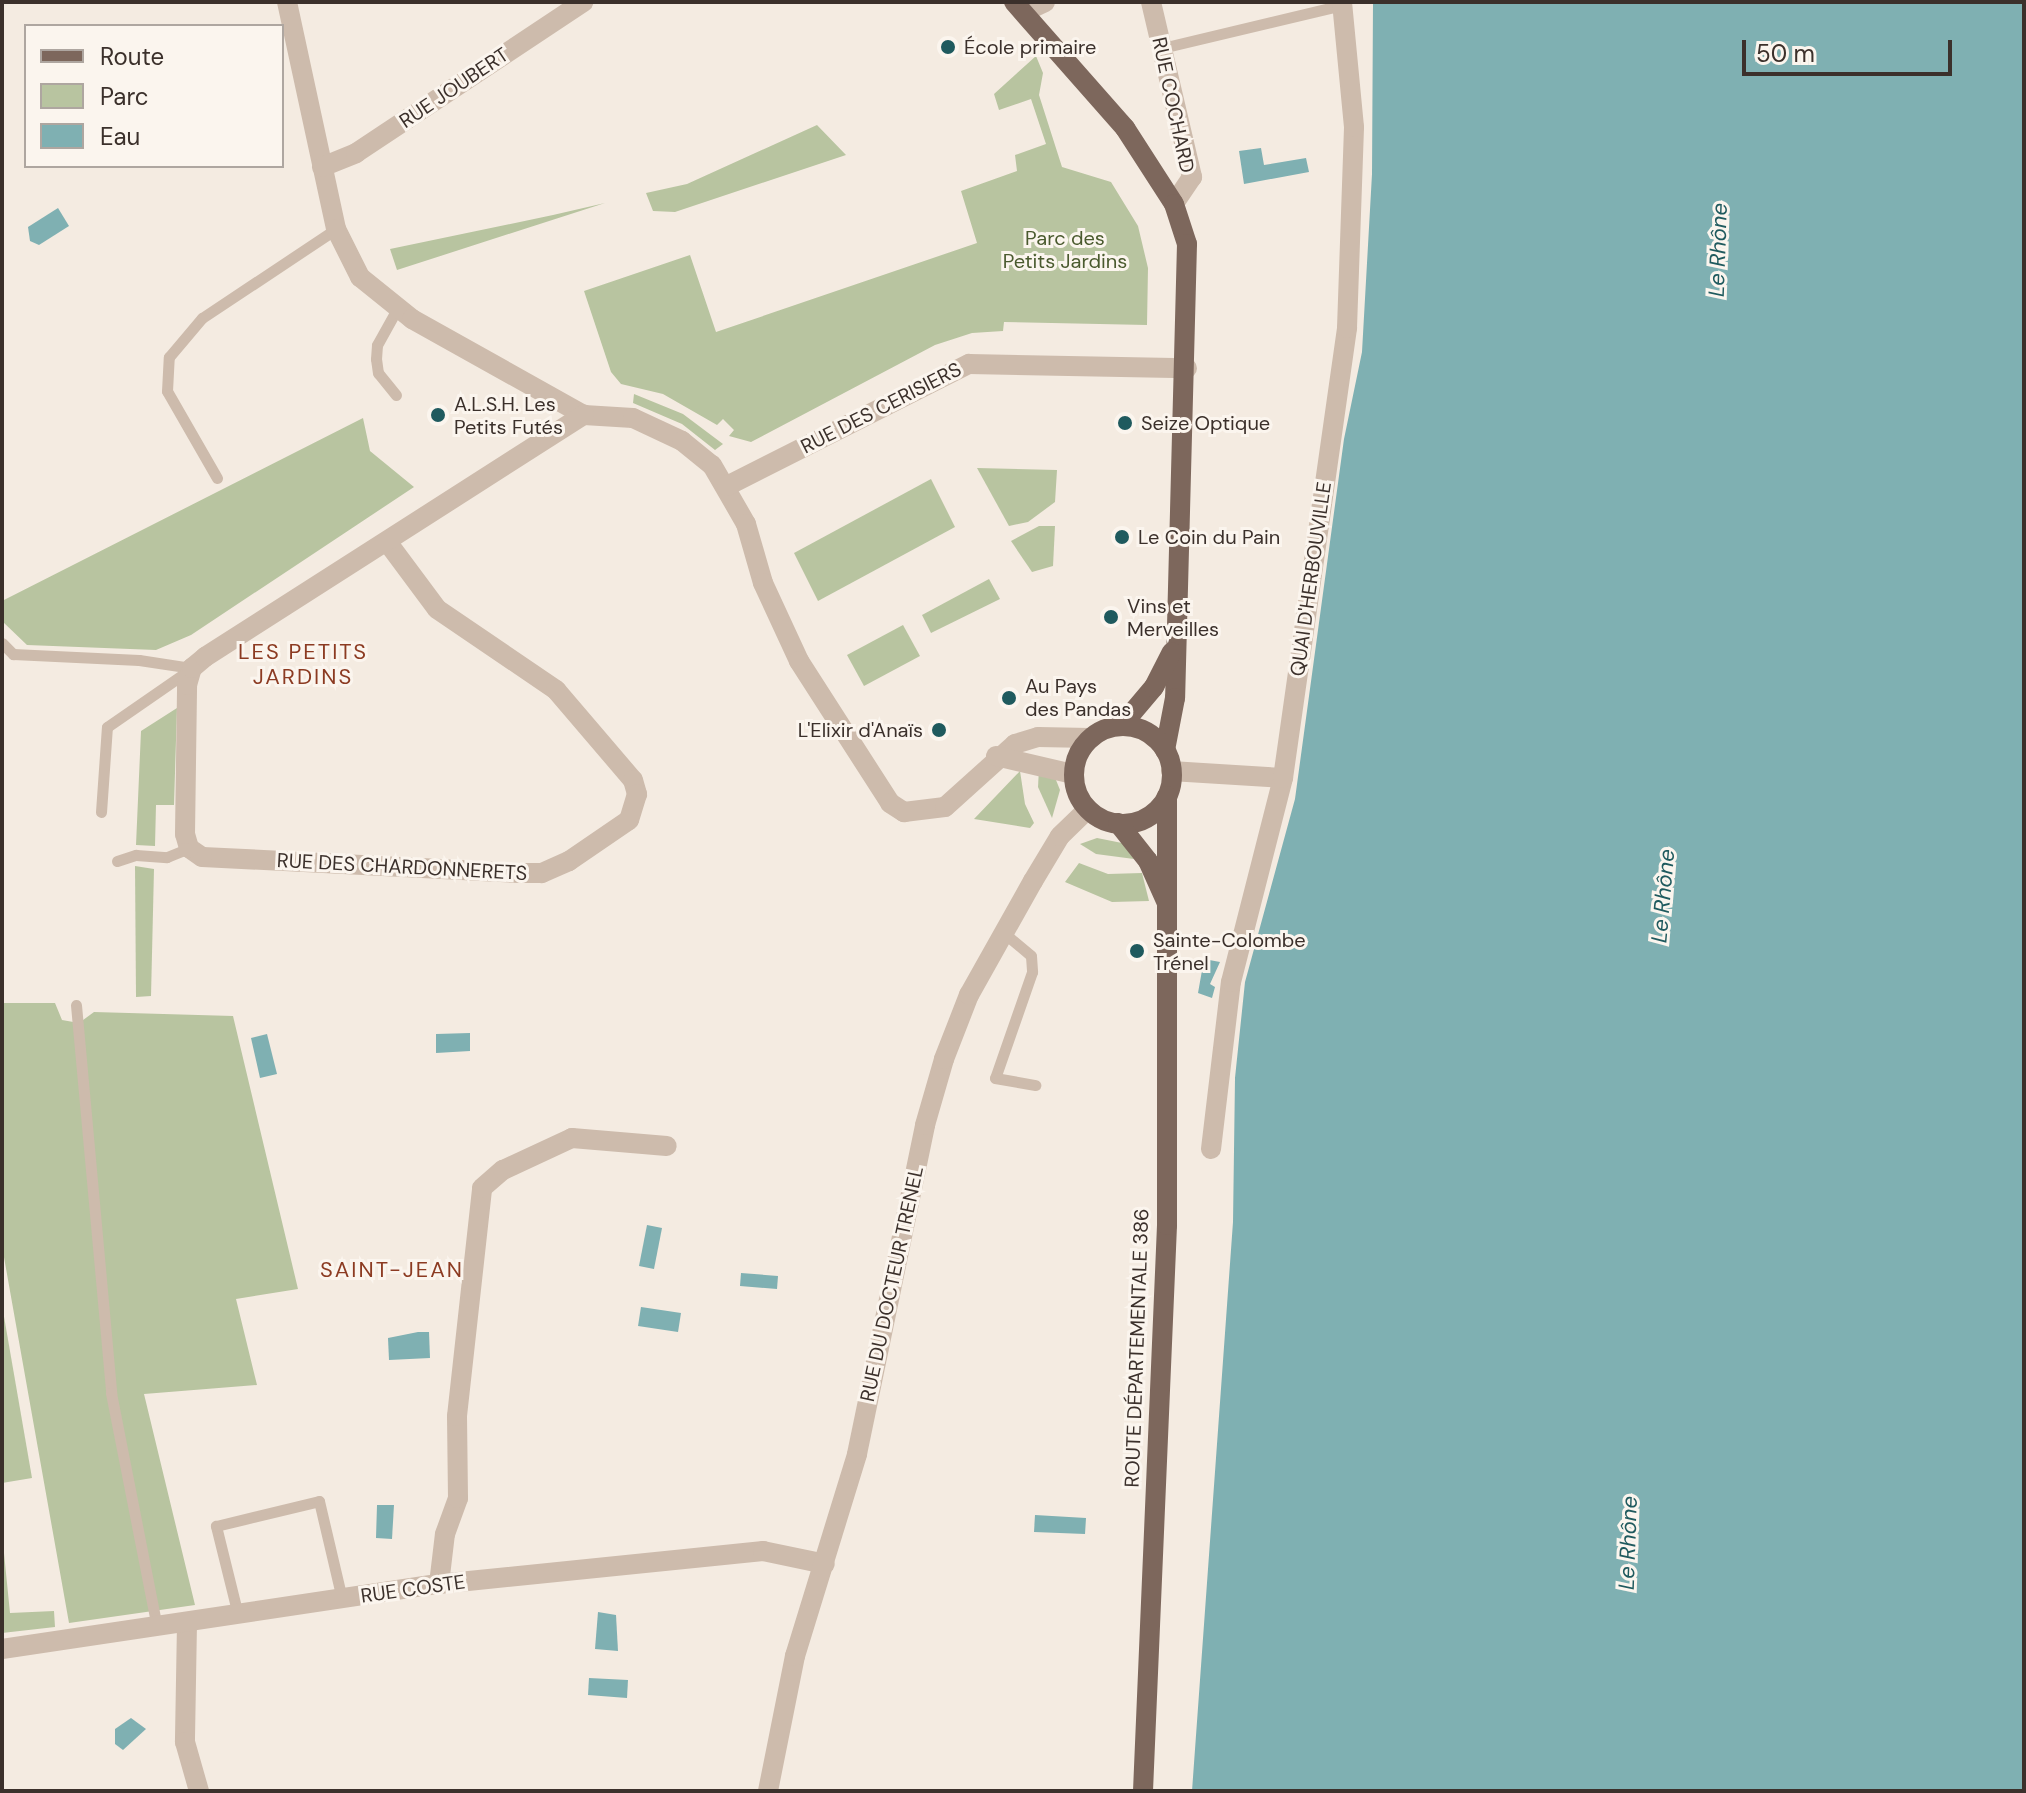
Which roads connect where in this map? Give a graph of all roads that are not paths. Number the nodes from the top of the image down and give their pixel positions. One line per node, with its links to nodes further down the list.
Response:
1 (287, 2): 8 (street)
2 (583, 2): 8 (street, RUE JOUBERT)
3 (1045, 2): 6 (street)
4 (1151, 2): 7 (street, RUE COCHARD)
5 (1343, 4): 7 (lane); 27 (street, QUAI D'HERBOUVILLE)
6 (1019, 7): 9 (main road)
7 (1162, 48): 9 (street, RUE COCHARD)
8 (322, 167): 10 (street)
9 (1174, 204): 12 (main road)
10 (336, 229): 11 (street); 15 (lane)
11 (397, 309): 13 (lane); 14 (street)
12 (1187, 368): 16 (street, RUE DES CERISIERS); 19 (main road)
13 (396, 395)
14 (584, 415): 16 (street); 17 (street)
15 (217, 478)
16 (727, 486): 24 (street)
17 (388, 543): 20 (street); 32 (street, RUE DES CHARDONNERETS)
18 (2, 643): 20 (lane)
19 (1174, 648): 21 (main road); 23 (main road)
20 (192, 668): 30 (lane); 32 (street)
21 (1121, 726): 22 (main road); 23 (main road)
22 (1090, 738): 24 (street); 26 (main road)
23 (1165, 750): 25 (main road)
24 (996, 756): 26 (street)
25 (1171, 771): 27 (street); 28 (main road)
26 (1073, 774): 29 (main road)
27 (1283, 778): 39 (street, QUAI D'HERBOUVILLE)
28 (1167, 796): 31 (main road); 34 (main road, ROUTE DÉPARTEMENTALE 386)
29 (1088, 809): 31 (main road); 35 (street, RUE DU DOCTEUR TRENEL)
30 (101, 812)
31 (1118, 823): 34 (main road, ROUTE DÉPARTEMENTALE 386)
32 (196, 853): 33 (lane)
33 (117, 861)
34 (1168, 906): 49 (main road, ROUTE DÉPARTEMENTALE 386)
35 (1004, 933): 37 (lane); 40 (street, RUE DU DOCTEUR TRENEL)
36 (76, 1005): 45 (lane)
37 (1035, 1085)
38 (667, 1146): 41 (street)
39 (1211, 1149)
40 (825, 1564): 41 (street, RUE COSTE); 48 (street, RUE DU DOCTEUR TRENEL)
41 (439, 1584): 42 (street, RUE COSTE)
42 (342, 1599): 43 (street, RUE COSTE); 43 (lane)
43 (238, 1615): 44 (street, RUE COSTE)
44 (187, 1623): 45 (street, RUE COSTE); 47 (street)
45 (157, 1627): 46 (street, RUE COSTE)
46 (2, 1649)
47 (199, 1791)
48 (768, 1791)
49 (1143, 1791)

